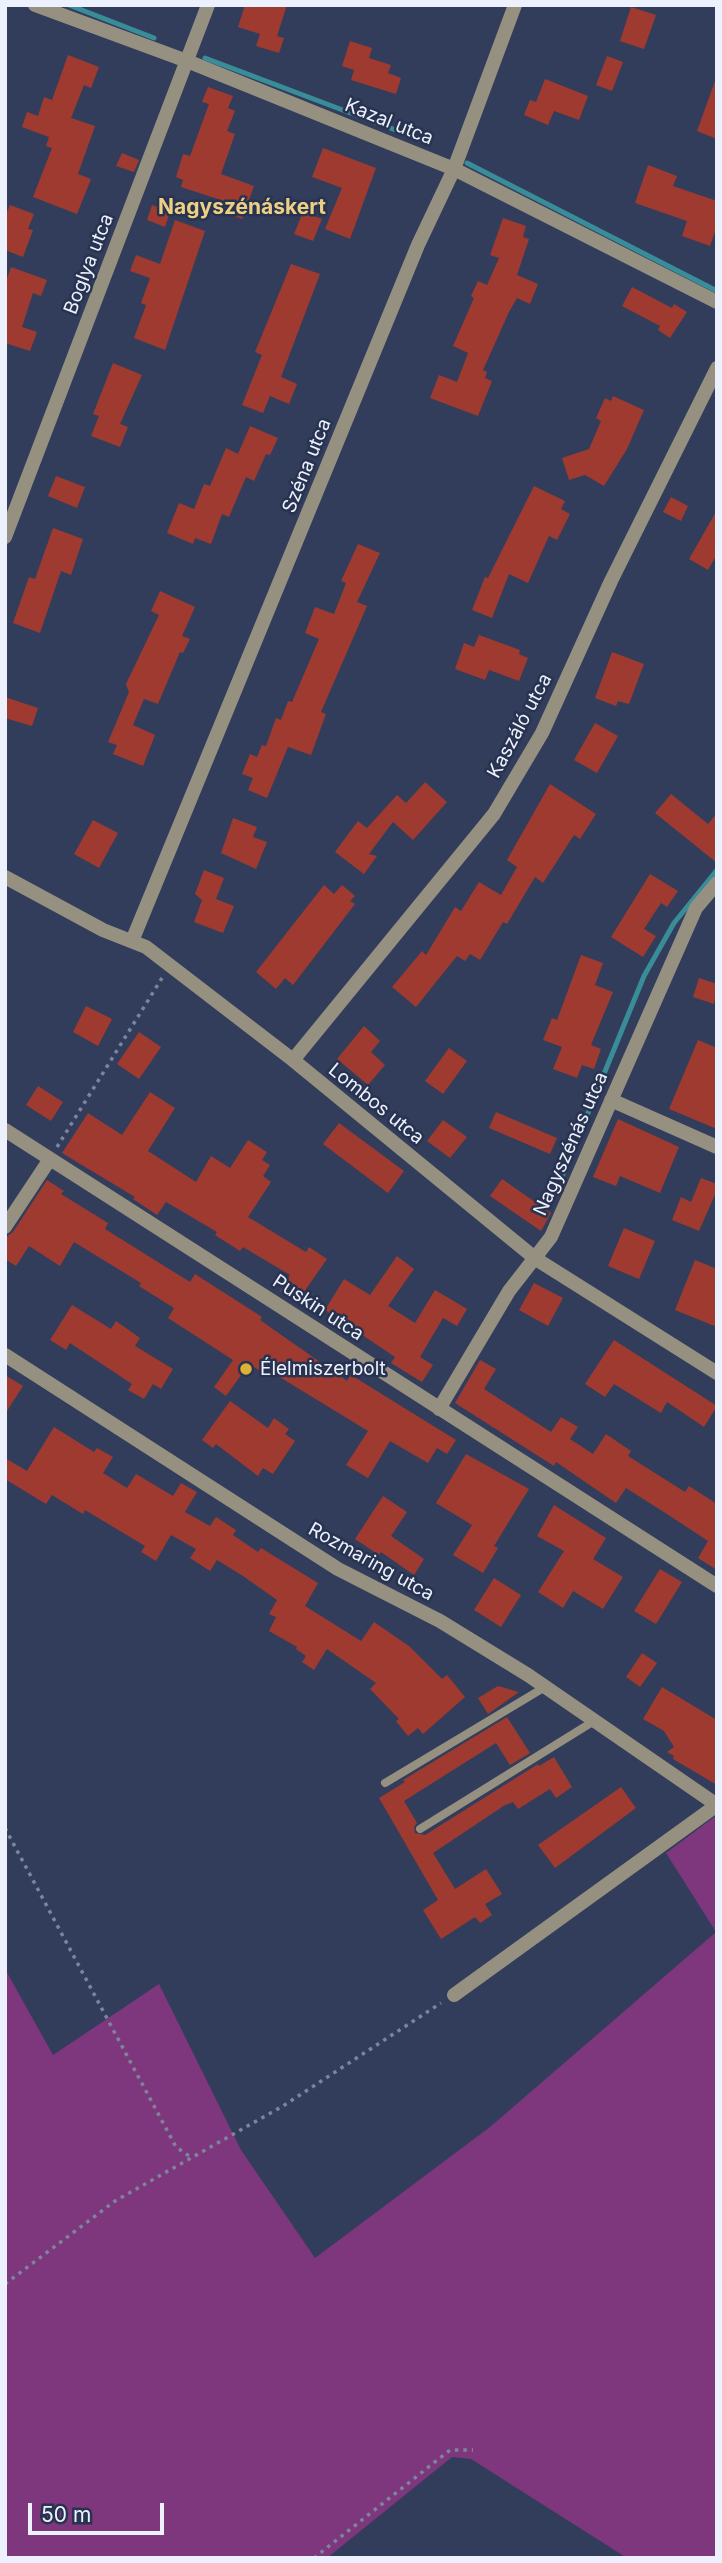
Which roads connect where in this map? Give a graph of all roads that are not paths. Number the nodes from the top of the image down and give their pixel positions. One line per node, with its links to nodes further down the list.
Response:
1 (35, 5): 4 (street, Kazal utca)
2 (208, 5): 4 (street, Boglya utca)
3 (515, 5): 5 (street, Széna utca)
4 (187, 61): 5 (street, Kazal utca); 8 (street, Boglya utca)
5 (454, 169): 6 (street, Kazal utca); 11 (street, Széna utca)
6 (717, 302)
7 (717, 369): 12 (street, Kaszáló utca)
8 (5, 537)
9 (5, 877): 11 (street, Lombos utca)
10 (717, 883): 13 (street, Nagyszénás utca)
11 (132, 941): 12 (street, Lombos utca)
12 (293, 1060): 18 (street, Lombos utca)
13 (611, 1100): 15 (street); 18 (street, Nagyszénás utca)
14 (5, 1130): 16 (street, Puskin utca)
15 (717, 1147)
16 (50, 1158): 17 (street); 21 (street, Puskin utca)
17 (5, 1227)
18 (536, 1259): 20 (street, Lombos utca); 21 (street, Nagyszénás utca)
19 (5, 1355): 23 (street, Rozmaring utca)
20 (717, 1373)
21 (439, 1409): 22 (street, Puskin utca)
22 (717, 1586)
23 (545, 1687): 24 (street, Rozmaring utca); 25 (lane)
24 (594, 1721): 26 (street, Rozmaring utca); 27 (lane)
25 (385, 1783)
26 (717, 1805): 28 (street)
27 (420, 1829)
28 (454, 1994)

